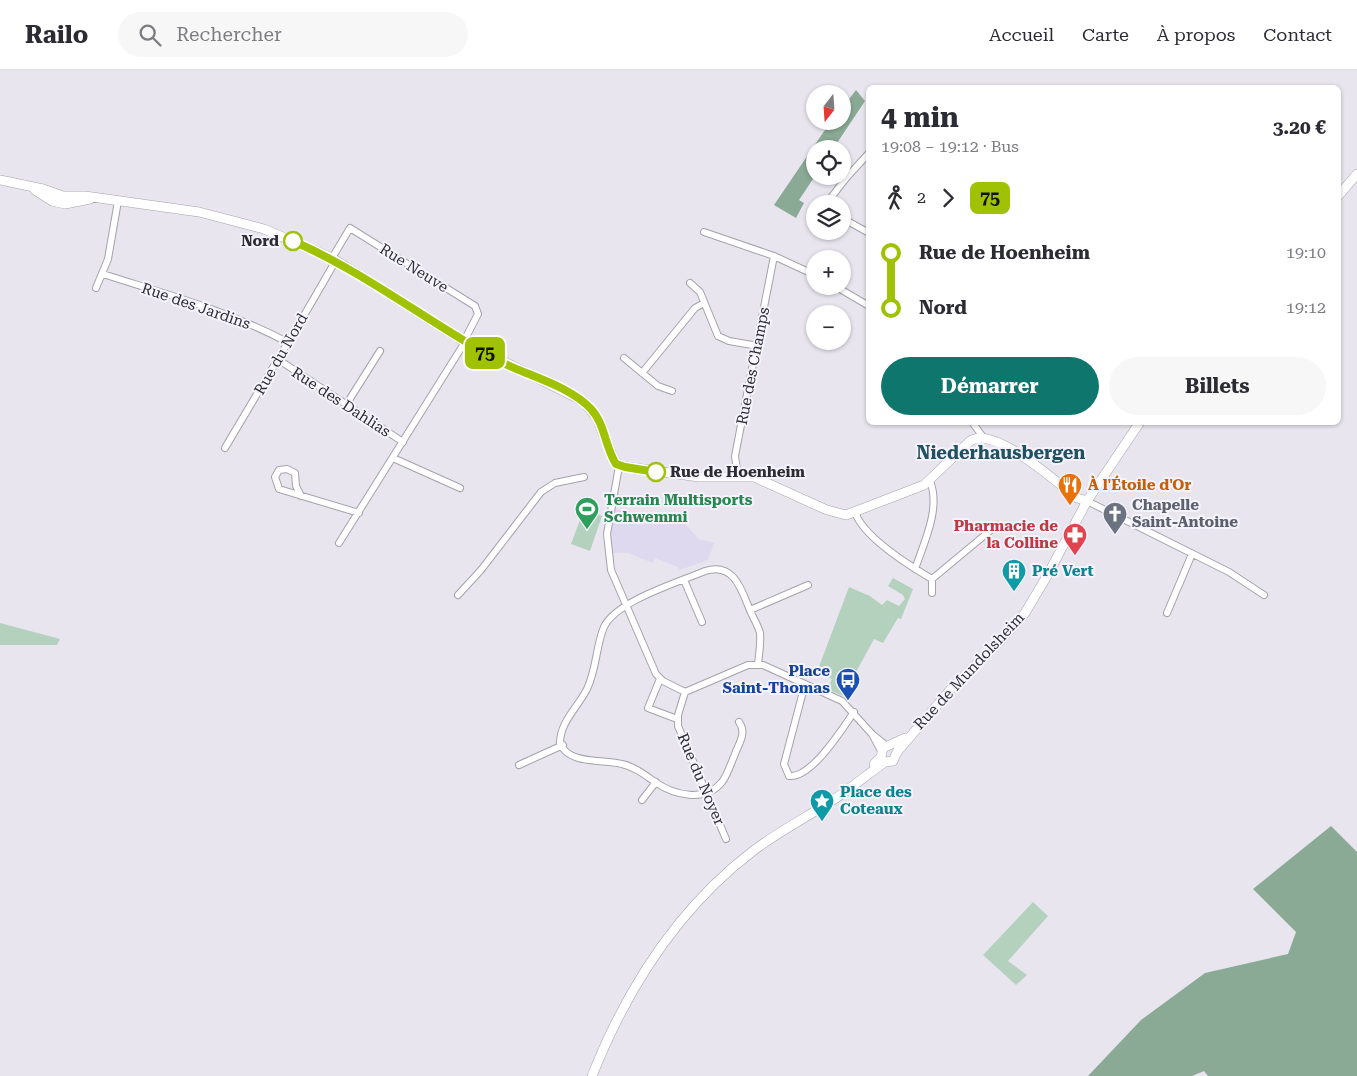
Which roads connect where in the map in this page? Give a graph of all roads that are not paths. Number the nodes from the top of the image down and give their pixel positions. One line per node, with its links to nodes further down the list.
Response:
1 (866, 156): 5 (street)
2 (1357, 174): 4 (street)
3 (0, 180): 6 (street)
4 (1341, 193)
5 (833, 195)
6 (118, 201): 11 (street); 13 (street)
7 (851, 223): 8 (street)
8 (866, 231)
9 (704, 232): 10 (street)
10 (774, 256): 12 (street); 21 (street, Rue des Champs)
11 (334, 259): 19 (street); 19 (street, Rue Neuve); 20 (street, Rue du Nord)
12 (806, 271)
13 (103, 274): 15 (street); 20 (street, Rue des Jardins)
14 (690, 283): 18 (street)
15 (96, 288)
16 (851, 294): 17 (street)
17 (866, 301)
18 (704, 303): 21 (street); 25 (street)
19 (465, 341): 31 (street); 34 (street)
20 (287, 342): 24 (street, Rue du Nord)
21 (758, 346): 36 (street, Rue des Champs)
22 (380, 351): 27 (street)
23 (624, 358): 25 (street)
24 (279, 360): 27 (street, Rue des Dahlias); 32 (street, Rue du Nord)
25 (642, 372): 26 (street)
26 (672, 391)
27 (346, 405): 31 (street, Rue des Dahlias)
28 (974, 425): 30 (street)
29 (1138, 425): 40 (street, Rue de Mundolsheim)
30 (983, 437): 37 (street); 40 (street)
31 (403, 442): 33 (street)
32 (225, 448)
33 (393, 458): 38 (street); 42 (street)
34 (619, 466): 36 (street); 53 (street)
35 (584, 477): 51 (street)
36 (738, 477): 41 (street)
37 (930, 481): 41 (street); 46 (street)
38 (460, 488)
39 (302, 496): 39 (street); 42 (street)
40 (1087, 501): 45 (street); 65 (street, Rue de Mundolsheim)
41 (855, 512): 46 (street)
42 (359, 513): 44 (street)
43 (997, 525): 47 (street)
44 (339, 543)
45 (1192, 554): 52 (street); 55 (street)
46 (915, 569): 47 (street)
47 (932, 579): 50 (street)
48 (684, 580): 53 (street); 54 (street); 56 (street)
49 (808, 585): 54 (street)
50 (932, 593)
51 (458, 595)
52 (1264, 595)
53 (626, 605): 58 (street); 64 (street)
54 (750, 610): 57 (street)
55 (1167, 613)
56 (702, 622)
57 (758, 664): 59 (street); 60 (street)
58 (660, 679): 60 (street); 62 (street)
59 (805, 684): 61 (street); 61 (street)
60 (685, 692): 62 (street)
61 (854, 712): 65 (street)
62 (677, 719): 68 (street, Rue du Noyer)
63 (739, 722): 68 (street)
64 (563, 745): 66 (street); 67 (street)
65 (887, 752): 71 (street, Rue de Mundolsheim)
66 (519, 765)
67 (656, 782): 68 (street); 69 (street)
68 (706, 792): 70 (street, Rue du Noyer)
69 (642, 800)
70 (726, 839)
71 (592, 1076)

